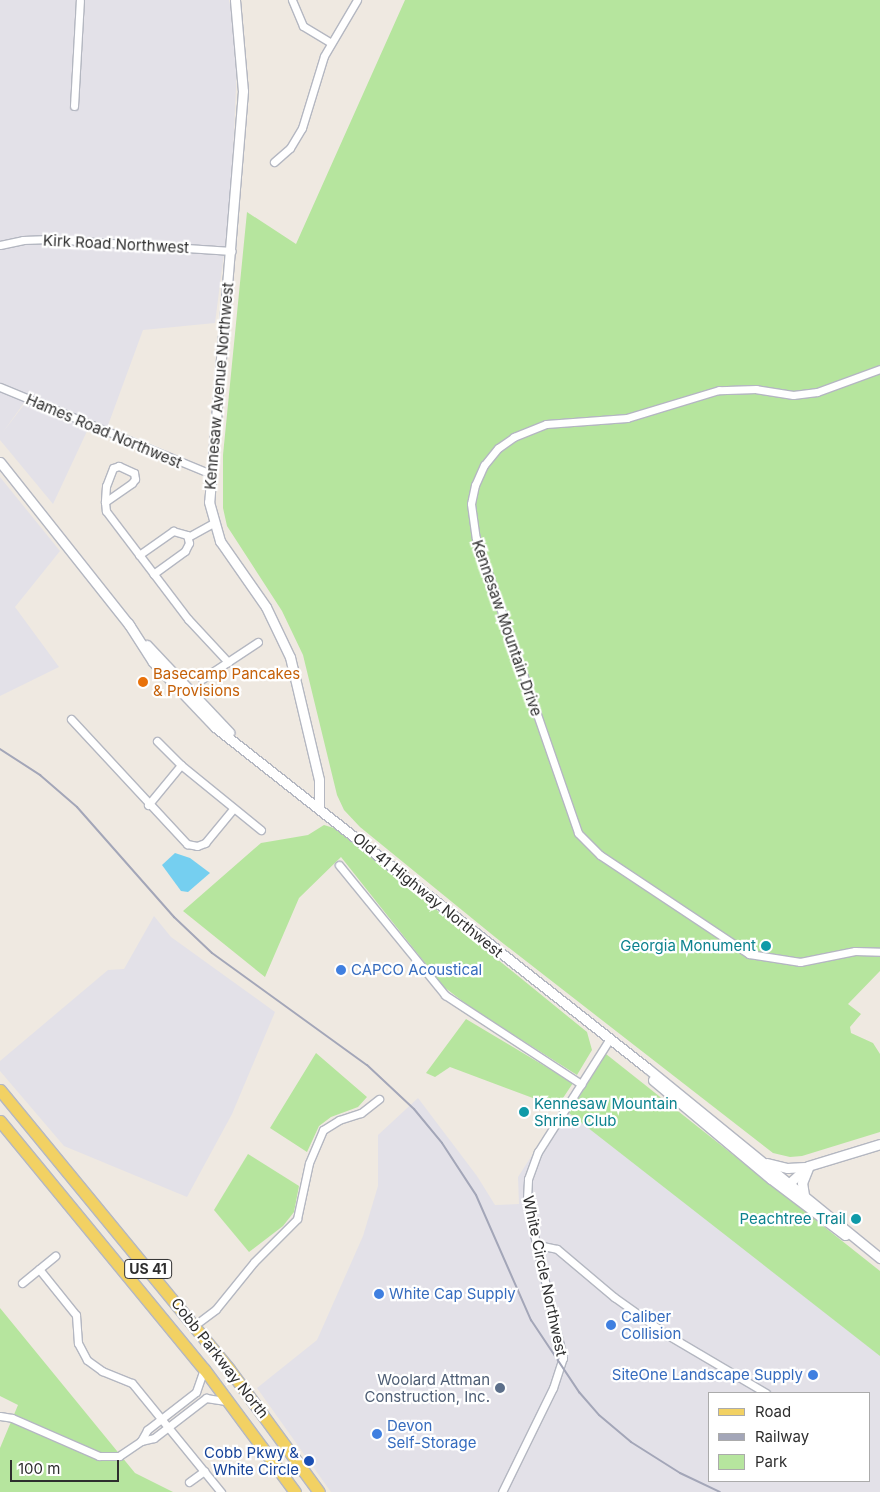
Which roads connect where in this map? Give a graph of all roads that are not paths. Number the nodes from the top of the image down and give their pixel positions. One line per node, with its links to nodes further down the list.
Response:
1 (80, 0): 6 (street)
2 (235, 0): 9 (street, Kennesaw Avenue Northwest)
3 (292, 0): 5 (street)
4 (357, 0): 5 (street)
5 (330, 42): 7 (street)
6 (74, 106)
7 (274, 162)
8 (0, 245): 9 (street, Kirk Road Northwest)
9 (232, 251): 13 (street, Kennesaw Avenue Northwest)
10 (880, 370): 30 (street, Kennesaw Mountain Drive)
11 (0, 387): 13 (street, Hames Road Northwest)
12 (0, 462): 27 (street, Old 41 Highway Northwest)
13 (209, 473): 15 (street, Kennesaw Avenue Northwest)
14 (105, 502): 14 (street); 17 (street)
15 (213, 523): 16 (street); 27 (street, Kennesaw Avenue Northwest)
16 (188, 537): 17 (street); 18 (street)
17 (139, 555): 18 (street)
18 (153, 574): 20 (street)
19 (258, 642): 20 (street)
20 (228, 662): 21 (street)
21 (202, 679)
22 (71, 718): 25 (street)
23 (157, 740): 24 (street)
24 (181, 765): 25 (street); 26 (street)
25 (148, 804): 26 (street)
26 (234, 808): 28 (street)
27 (319, 808): 31 (street, Old 41 Highway Northwest)
28 (261, 830)
29 (339, 865): 32 (street)
30 (880, 952)
31 (608, 1040): 32 (street, White Circle Northwest); 37 (street, Old 41 Highway Northwest); 39 (street, Old 41 Highway Northwest)
32 (581, 1084): 41 (street, White Circle Northwest)
33 (0, 1090): 46 (main road, Cobb Parkway North / US 41)
34 (379, 1100): 46 (street)
35 (0, 1121): 47 (main road, Cobb Parkway North / US 41)
36 (880, 1144): 38 (street)
37 (760, 1160): 38 (street); 39 (street, Old 41 Highway Northwest)
38 (810, 1166): 39 (street); 40 (street)
39 (786, 1186): 40 (street, Old 41 Highway Northwest); 43 (street, Old 41 Highway Northwest)
40 (804, 1196): 43 (street, Old 41 Highway Northwest)
41 (538, 1245): 48 (street); 59 (street, White Circle Northwest)
42 (55, 1256): 44 (street)
43 (880, 1259)
44 (39, 1269): 45 (street); 51 (street)
45 (22, 1283)
46 (194, 1325): 58 (main road, Cobb Parkway North / US 41)
47 (204, 1369): 49 (main road, Cobb Parkway North / US 41); 51 (street)
48 (764, 1392)
49 (231, 1403): 52 (street); 57 (main road, Cobb Parkway North / US 41)
50 (0, 1416): 53 (street)
51 (162, 1419): 52 (street); 53 (street)
52 (168, 1426): 53 (street); 54 (street)
53 (141, 1441)
54 (204, 1471): 55 (street); 56 (street)
55 (189, 1482)
56 (221, 1492)
57 (295, 1492)
58 (320, 1492)
59 (502, 1492)

